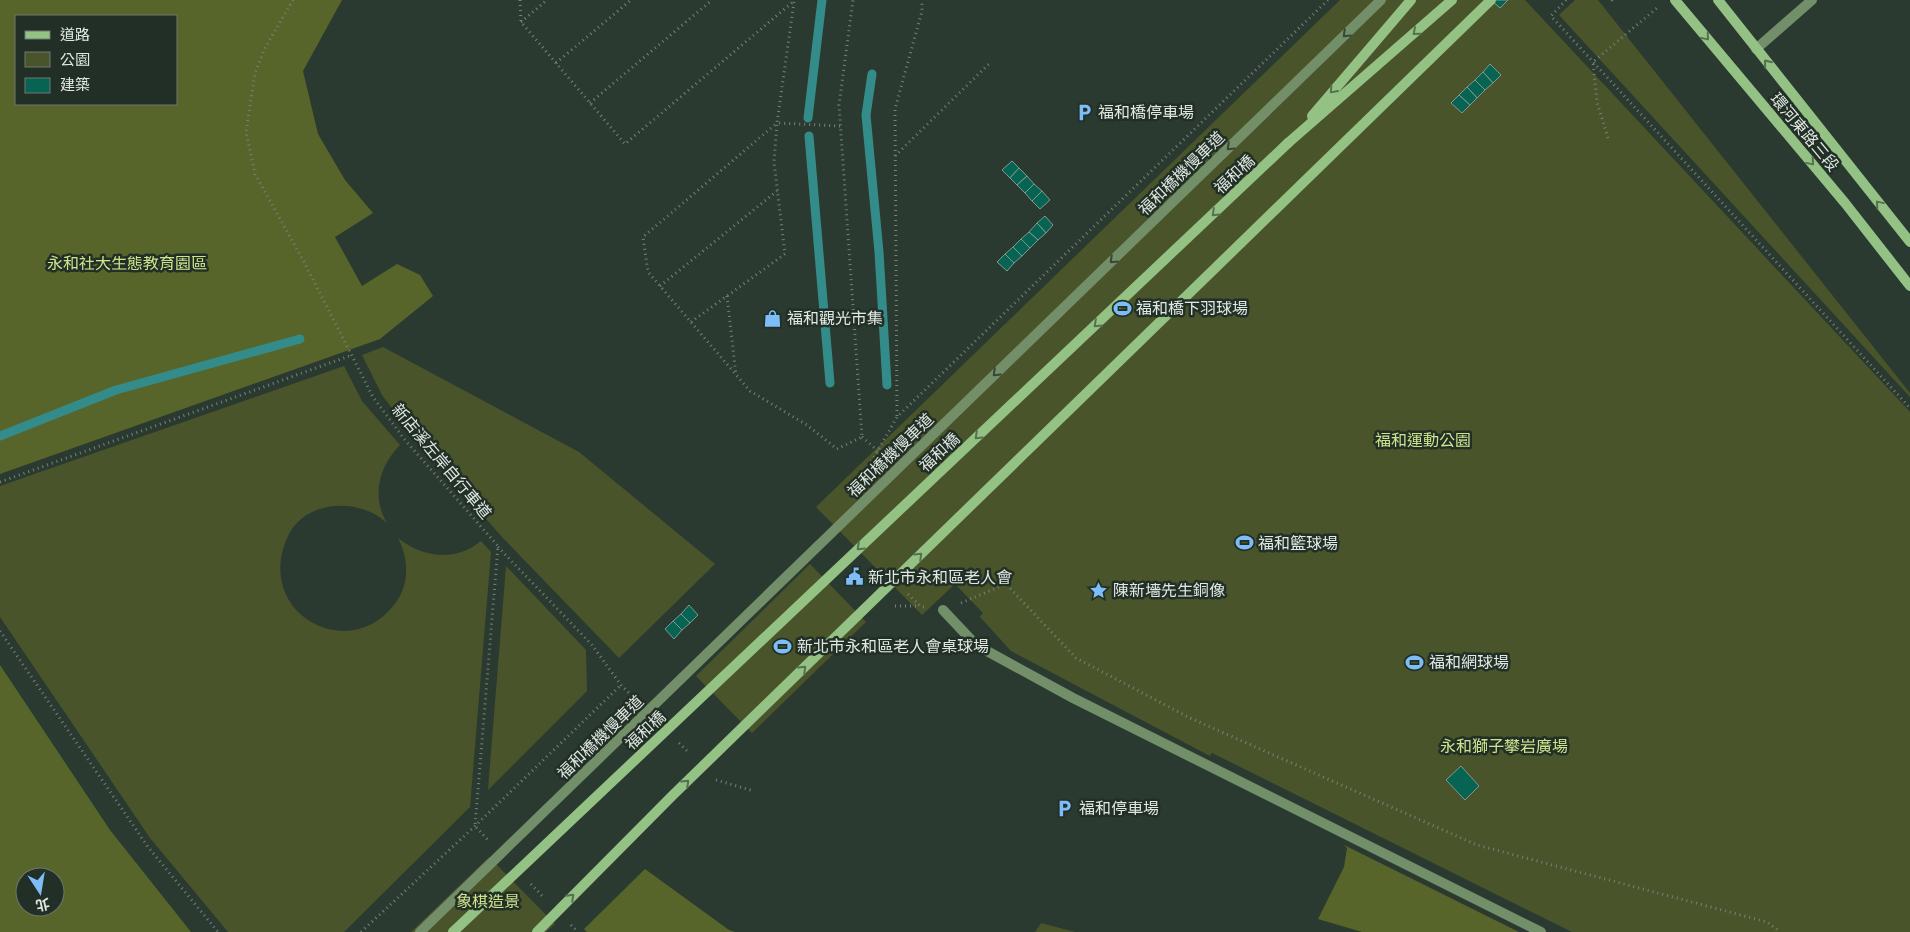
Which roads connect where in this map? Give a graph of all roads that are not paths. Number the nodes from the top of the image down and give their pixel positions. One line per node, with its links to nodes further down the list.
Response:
1 (1381, 0): 13 (lane, 福和橋機慢車道, one-way to 13, bridge)
2 (1411, 0): 9 (main road, one-way to 9)
3 (1452, 0): 9 (main road, 福和橋, one-way to 9)
4 (1491, 0): 15 (main road, one-way to 4, bridge)
5 (1675, 0): 11 (main road, 環河東路三段, one-way to 11)
6 (1718, 0): 8 (main road, 環河東路三段)
7 (1812, 0): 8 (lane)
8 (1756, 49): 10 (main road, 環河東路三段, one-way to 8)
9 (1288, 143): 14 (main road, 福和橋, one-way to 14, bridge)
10 (1910, 242)
11 (1910, 286)
12 (943, 610): 16 (lane)
13 (420, 932)
14 (453, 932)
15 (537, 932)
16 (1541, 932)

